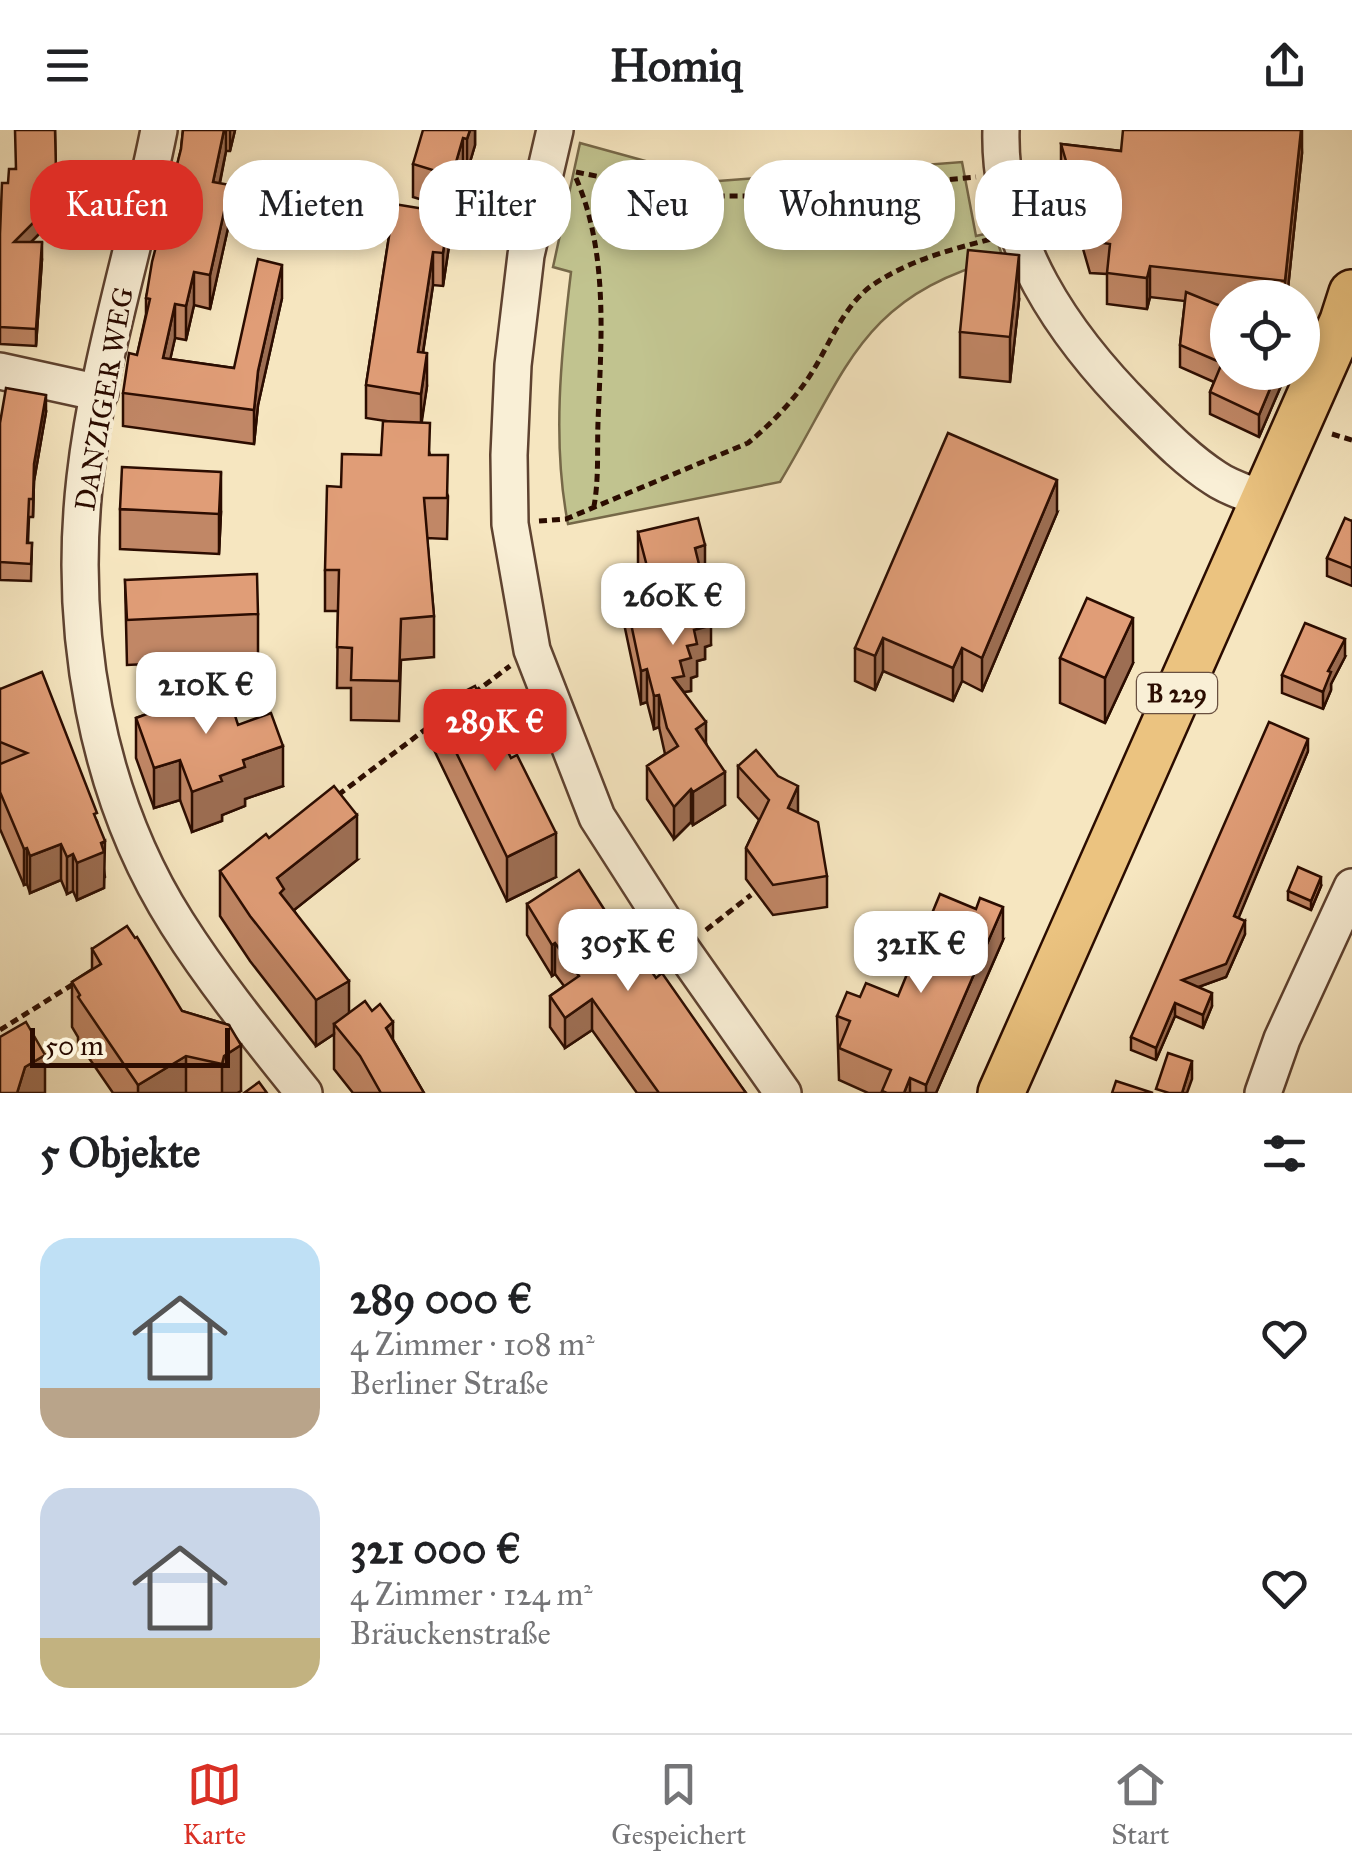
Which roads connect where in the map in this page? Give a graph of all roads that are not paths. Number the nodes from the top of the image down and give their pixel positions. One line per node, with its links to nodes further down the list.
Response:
1 (159, 130): 6 (street, DANZIGER WEG)
2 (555, 130): 10 (street)
3 (1001, 130): 7 (street)
4 (1352, 293): 7 (main road, B 229)
5 (0, 371): 6 (street)
6 (100, 393): 9 (street, DANZIGER WEG)
7 (1264, 500): 11 (main road, B 229)
8 (1352, 887): 12 (street)
9 (304, 1093)
10 (783, 1093)
11 (1001, 1093)
12 (1264, 1093)

